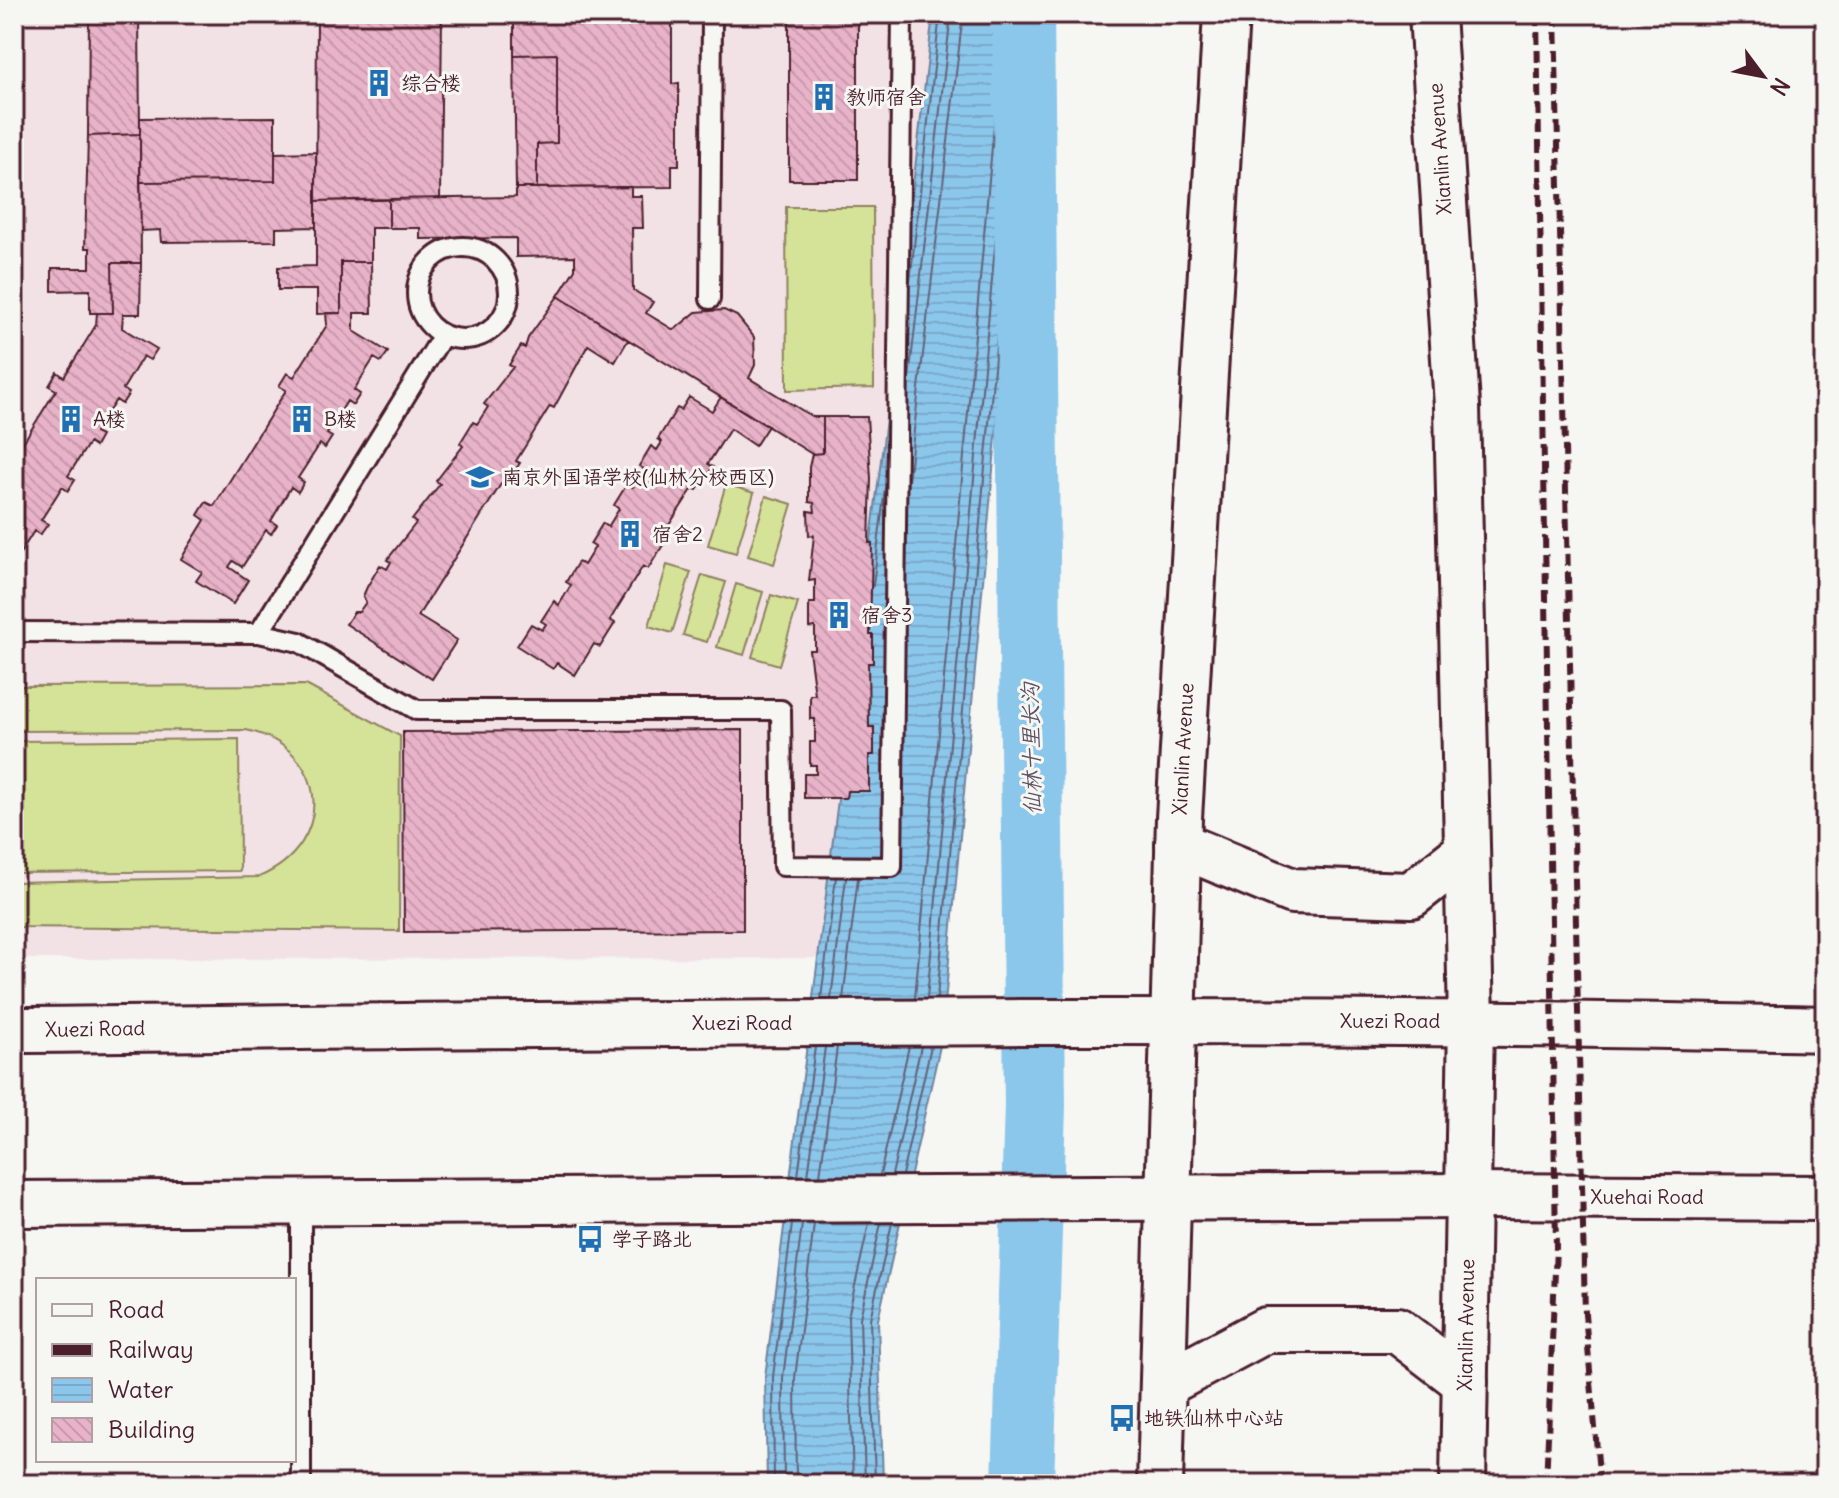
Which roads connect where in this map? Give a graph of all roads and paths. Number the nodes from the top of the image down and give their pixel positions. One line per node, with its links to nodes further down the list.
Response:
1 (712, 14): 5 (lane)
2 (902, 14): 8 (lane)
3 (1226, 14): 9 (main road, Xianlin Avenue)
4 (1432, 14): 10 (main road, Xianlin Avenue)
5 (710, 299)
6 (443, 335): 6 (lane); 8 (lane)
7 (14, 632): 8 (lane)
8 (259, 633)
9 (1178, 844): 10 (main road); 11 (main road, Xianlin Avenue)
10 (1467, 851): 12 (main road, Xianlin Avenue)
11 (1173, 1020): 12 (main road, Xuezi Road); 14 (main road, Xuezi Road); 16 (main road, Xianlin Avenue)
12 (1471, 1021): 13 (main road); 15 (main road, Xianlin Avenue)
13 (1825, 1029)
14 (14, 1030)
15 (1468, 1196): 16 (main road); 17 (main road, Xuehai Road); 20 (main road, Xianlin Avenue)
16 (1168, 1197): 18 (main road); 21 (main road, Xianlin Avenue)
17 (1825, 1198)
18 (301, 1202): 19 (main road); 22 (lane)
19 (14, 1204)
20 (1465, 1382): 21 (main road); 24 (main road, Xianlin Avenue)
21 (1163, 1385): 23 (main road, Xianlin Avenue)
22 (301, 1484)
23 (1160, 1484)
24 (1463, 1484)

